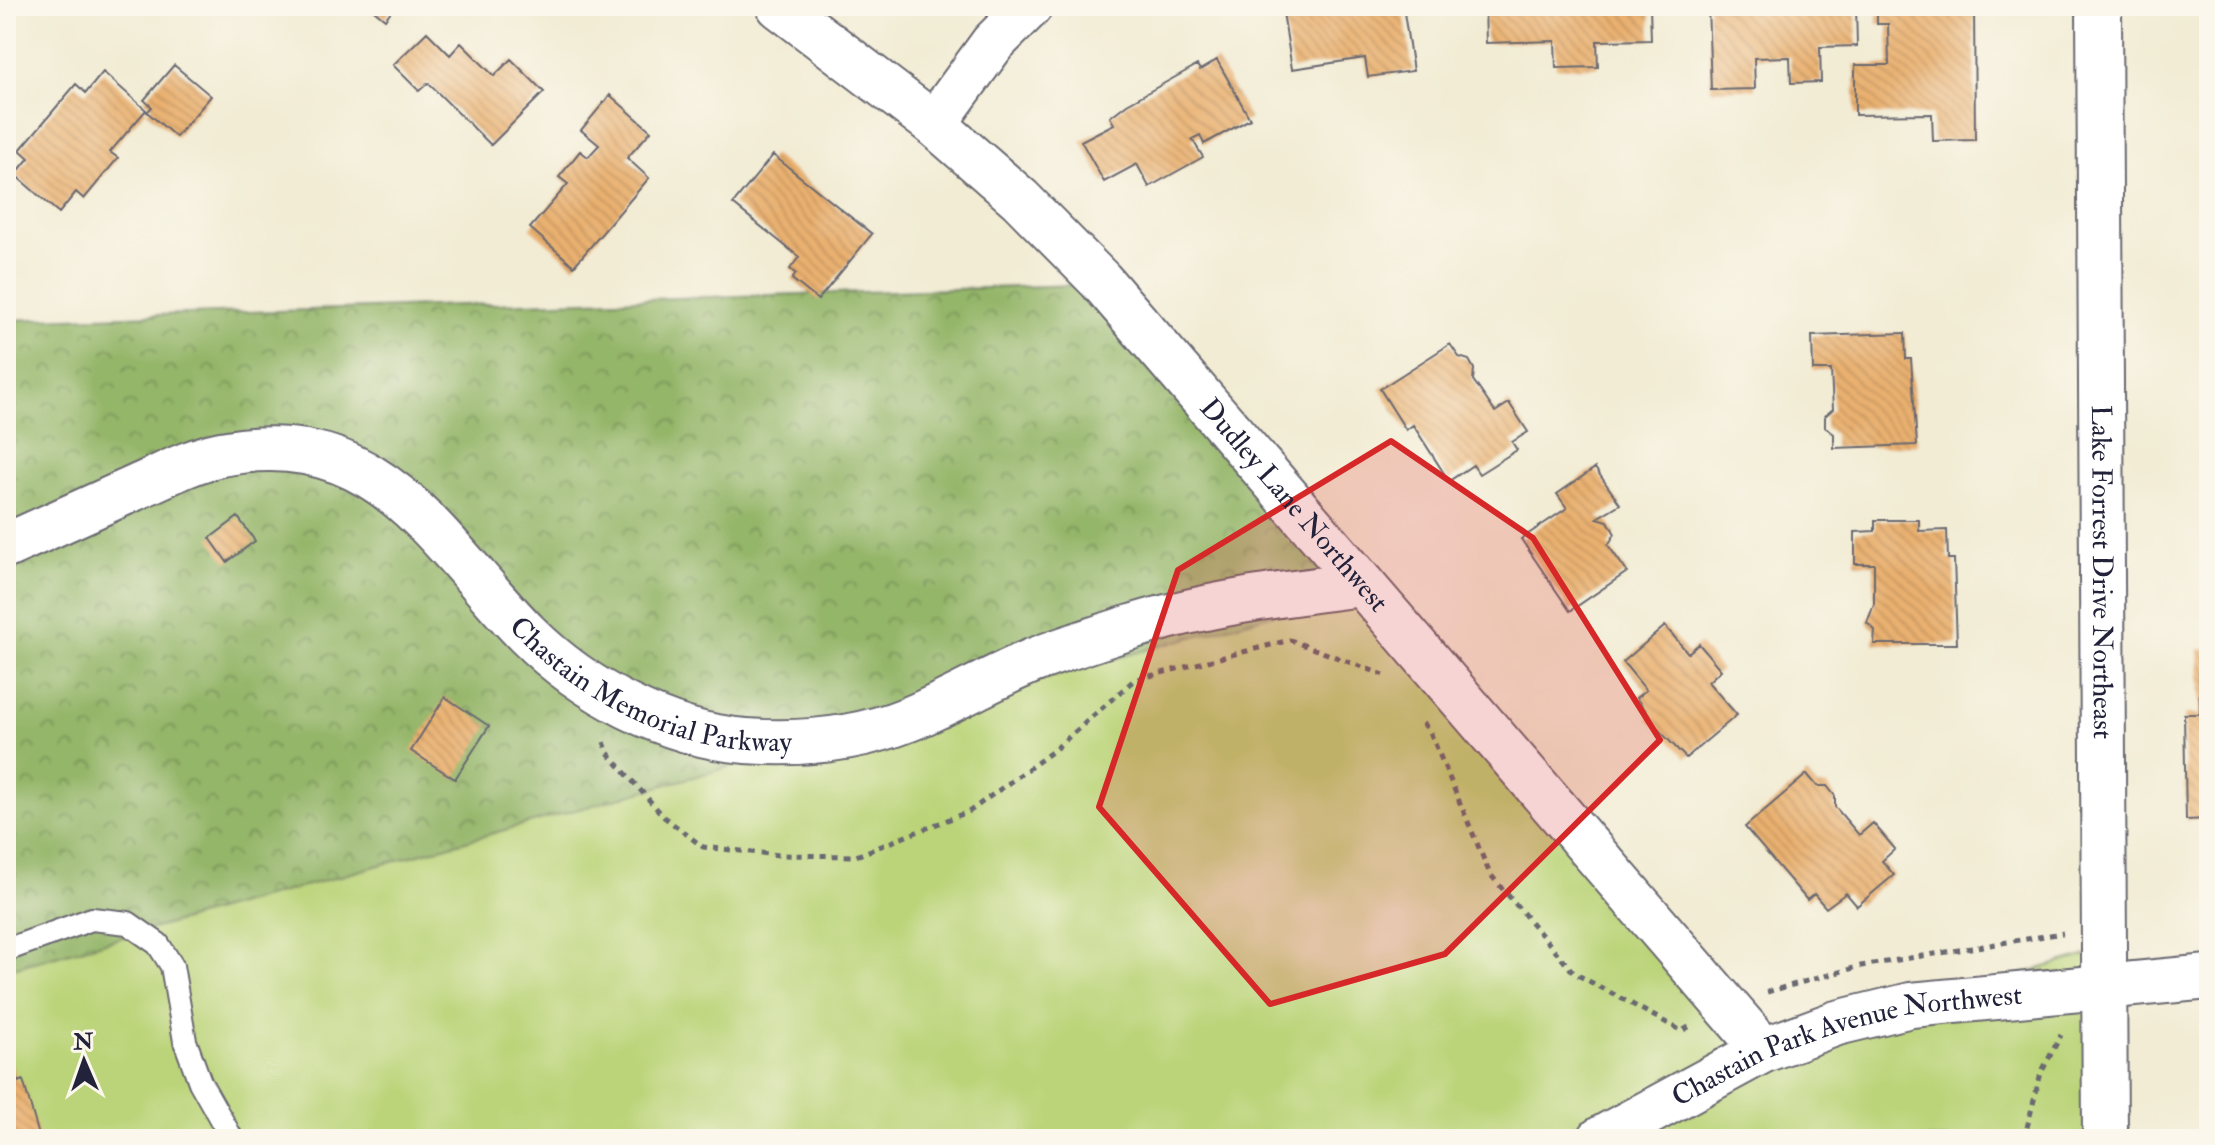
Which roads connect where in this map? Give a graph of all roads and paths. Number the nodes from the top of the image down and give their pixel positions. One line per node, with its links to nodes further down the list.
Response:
1 (779, 6): 4 (street, Dudley Lane Northwest)
2 (1030, 6): 4 (street)
3 (2099, 6): 12 (street, Lake Forrest Drive Northeast)
4 (934, 124): 6 (street, Dudley Lane Northwest)
5 (6, 546): 7 (street, Chastain Memorial Parkway)
6 (1362, 584): 7 (street, Chastain Memorial Parkway); 13 (street, Dudley Lane Northwest)
7 (579, 678): 8 (path)
8 (1393, 685)
9 (1421, 720): 13 (path)
10 (6, 950): 15 (lane)
11 (2209, 977): 12 (street, Chastain Park Avenue Northwest)
12 (2087, 987): 13 (path); 14 (street, Chastain Park Avenue Northwest); 17 (path); 18 (street, Lake Forrest Drive Northeast)
13 (1727, 1006): 14 (street, Dudley Lane Northwest)
14 (1764, 1050): 16 (street, Chastain Park Avenue Northwest)
15 (232, 1139)
16 (1600, 1139)
17 (2024, 1139)
18 (2105, 1139)

